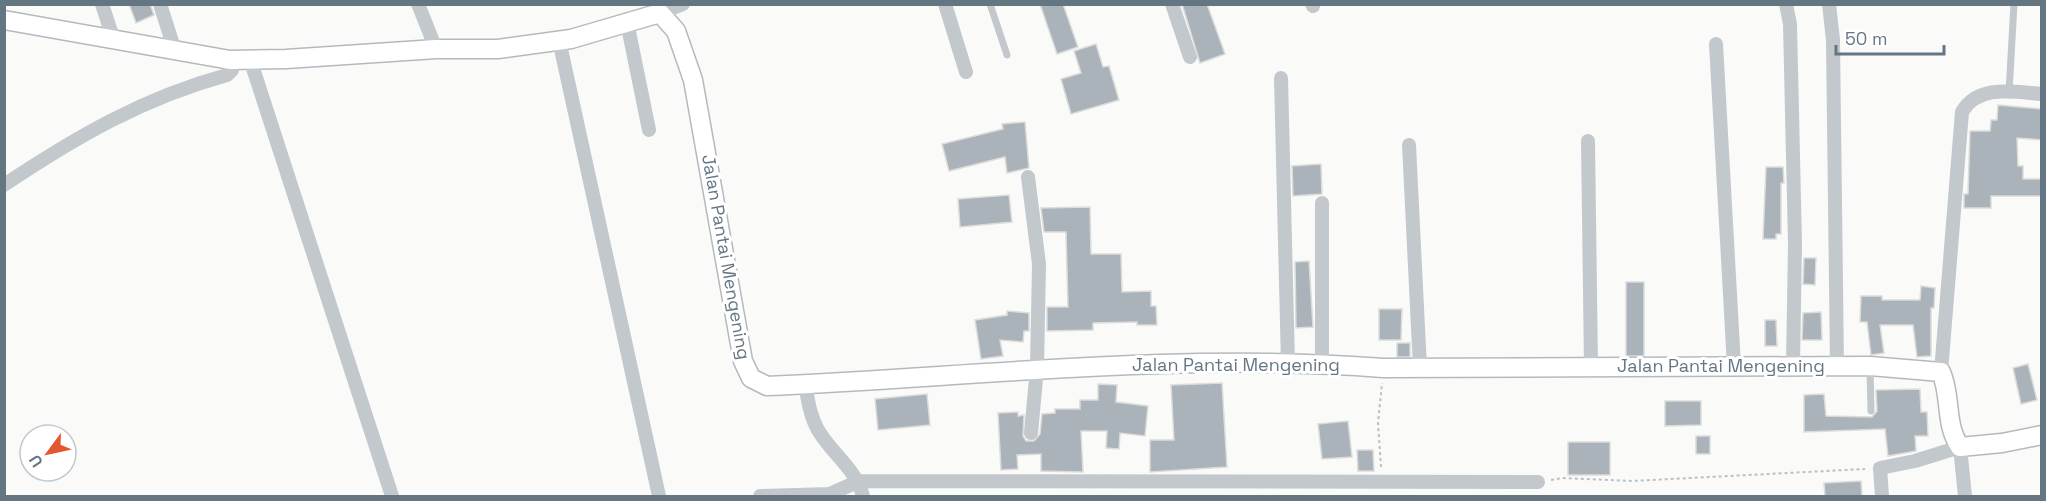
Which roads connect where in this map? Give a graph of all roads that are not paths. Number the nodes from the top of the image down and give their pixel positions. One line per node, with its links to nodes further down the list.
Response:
1 (102, 4): 14 (street)
2 (160, 4): 18 (street)
3 (418, 4): 17 (street)
4 (683, 4): 11 (street)
5 (945, 4): 23 (street)
6 (990, 4): 19 (lane)
7 (1173, 4): 20 (street)
8 (1786, 4): 35 (street)
9 (1829, 4): 38 (street)
10 (2014, 4): 25 (lane)
11 (660, 13): 13 (street); 43 (street, Jalan Pantai Mengening)
12 (4, 20): 14 (street)
13 (627, 22): 15 (street); 27 (street)
14 (113, 38): 18 (street)
15 (560, 40): 17 (street); 53 (street)
16 (1716, 44): 37 (street)
17 (436, 49): 21 (street)
18 (175, 51): 22 (street)
19 (1007, 55)
20 (1190, 57)
21 (250, 59): 22 (street); 52 (street)
22 (230, 60): 31 (street)
23 (966, 72)
24 (1281, 78): 34 (street)
25 (2009, 92): 26 (street); 42 (street)
26 (2042, 94)
27 (649, 130)
28 (1588, 141): 36 (street)
29 (1409, 145): 41 (street)
30 (1028, 177): 40 (street)
31 (4, 185)
32 (1322, 203): 33 (street)
33 (1322, 363): 34 (street, Jalan Pantai Mengening); 41 (street, Jalan Pantai Mengening)
34 (1288, 364): 40 (street, Jalan Pantai Mengening)
35 (1793, 365): 37 (street, Jalan Pantai Mengening); 38 (street, Jalan Pantai Mengening)
36 (1591, 366): 37 (street, Jalan Pantai Mengening); 41 (street, Jalan Pantai Mengening)
37 (1734, 366)
38 (1837, 366): 39 (street, Jalan Pantai Mengening)
39 (1870, 366): 42 (street, Jalan Pantai Mengening); 44 (lane)
40 (1037, 368): 43 (street, Jalan Pantai Mengening); 45 (street)
41 (1420, 368)
42 (1941, 372): 47 (street)
43 (805, 384): 49 (street)
44 (1871, 411)
45 (1031, 433)
46 (2042, 435): 47 (street)
47 (1960, 447): 55 (street); 56 (street)
48 (1538, 482): 50 (street)
49 (861, 489): 51 (street); 54 (street)
50 (1150, 489): 51 (street)
51 (1049, 490)
52 (392, 496)
53 (659, 496)
54 (762, 496)
55 (1882, 496)
56 (1965, 496)

